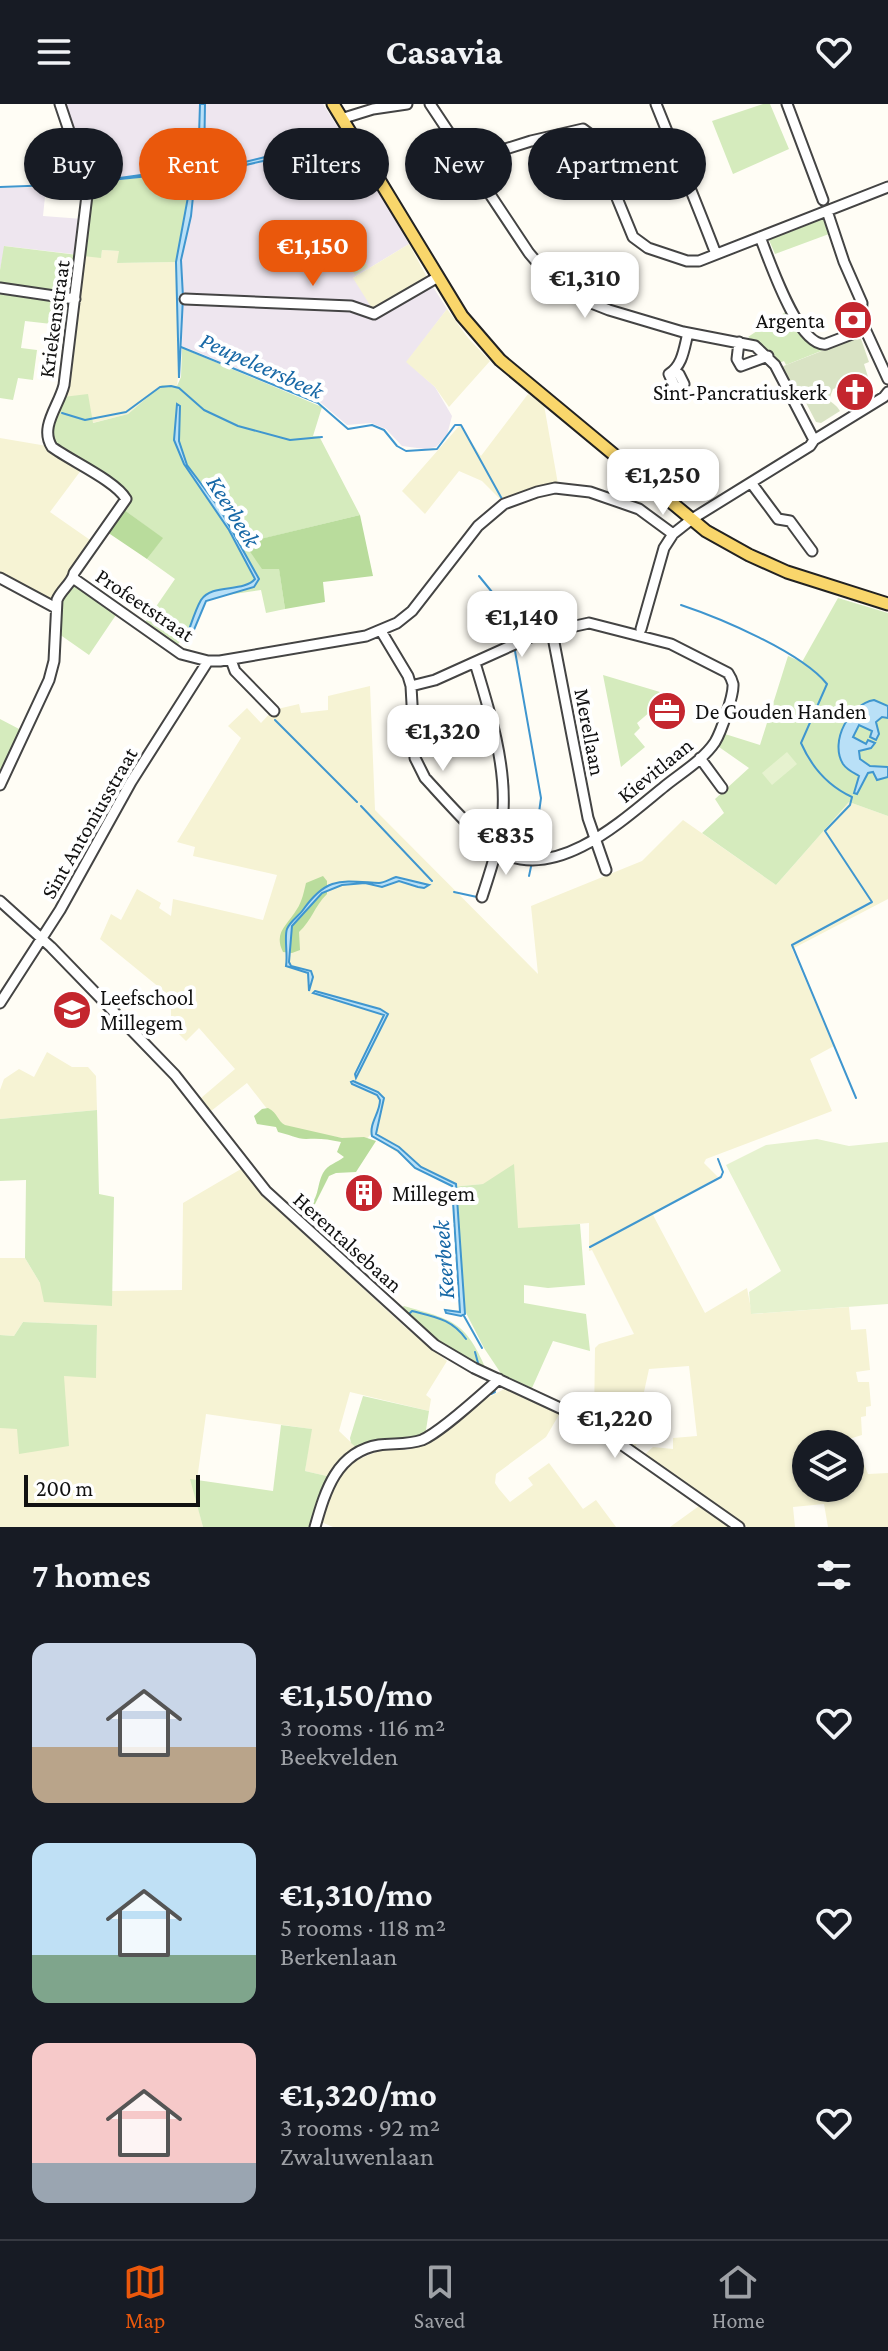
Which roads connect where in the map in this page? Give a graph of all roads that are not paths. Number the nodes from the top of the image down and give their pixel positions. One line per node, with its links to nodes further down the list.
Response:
1 (60, 104): 19 (street, Kriekenstraat)
2 (333, 104): 8 (main road)
3 (407, 104): 7 (street)
4 (430, 104): 9 (street)
5 (656, 104): 16 (street)
6 (787, 104): 13 (street)
7 (384, 105): 8 (street)
8 (344, 118): 17 (main road)
9 (446, 128)
10 (512, 147): 16 (street)
11 (888, 187): 14 (street)
12 (494, 200): 22 (street)
13 (823, 200)
14 (827, 211): 15 (street); 21 (street)
15 (760, 237): 16 (street); 21 (street)
16 (716, 254)
17 (438, 277): 20 (street); 30 (main road)
18 (0, 288): 19 (street)
19 (75, 299): 34 (street, Kriekenstraat)
20 (185, 299)
21 (865, 329): 26 (street)
22 (688, 333): 23 (street); 25 (street)
23 (739, 342): 24 (street); 24 (street)
24 (768, 356): 28 (street)
25 (674, 371)
26 (888, 379)
27 (887, 398): 28 (street)
28 (814, 440): 29 (street)
29 (752, 484): 30 (street); 32 (street)
30 (692, 519): 31 (street); 35 (main road)
31 (673, 534): 37 (street, Profeetstraat); 39 (street)
32 (812, 551)
33 (0, 578): 36 (street)
34 (73, 578): 36 (street, Profeetstraat); 41 (street, Profeetstraat)
35 (888, 604)
36 (56, 608): 46 (street, Profeetstraat)
37 (381, 631): 40 (street, Profeetstraat); 43 (street)
38 (552, 632): 39 (street, Kievitlaan); 42 (street, Kievitlaan); 48 (street, Merellaan)
39 (640, 632): 45 (street, Kievitlaan)
40 (231, 660): 41 (street, Profeetstraat); 44 (street)
41 (208, 661): 53 (street, Sint Antoniusstraat)
42 (475, 663): 43 (street, Kievitlaan); 49 (street)
43 (411, 686): 49 (street)
44 (274, 711)
45 (700, 758): 47 (street); 48 (street, Kievitlaan)
46 (0, 785)
47 (722, 788)
48 (594, 840): 49 (street, Kievitlaan); 50 (street)
49 (496, 849): 51 (street)
50 (606, 870)
51 (482, 897)
52 (0, 901): 53 (street, Herentalsebaan)
53 (43, 939): 54 (street, Sint Antoniusstraat); 55 (street, Herentalsebaan)
54 (0, 1003)
55 (499, 1379): 56 (street); 57 (street, Herentalsebaan)
56 (315, 1527)
57 (739, 1527)

